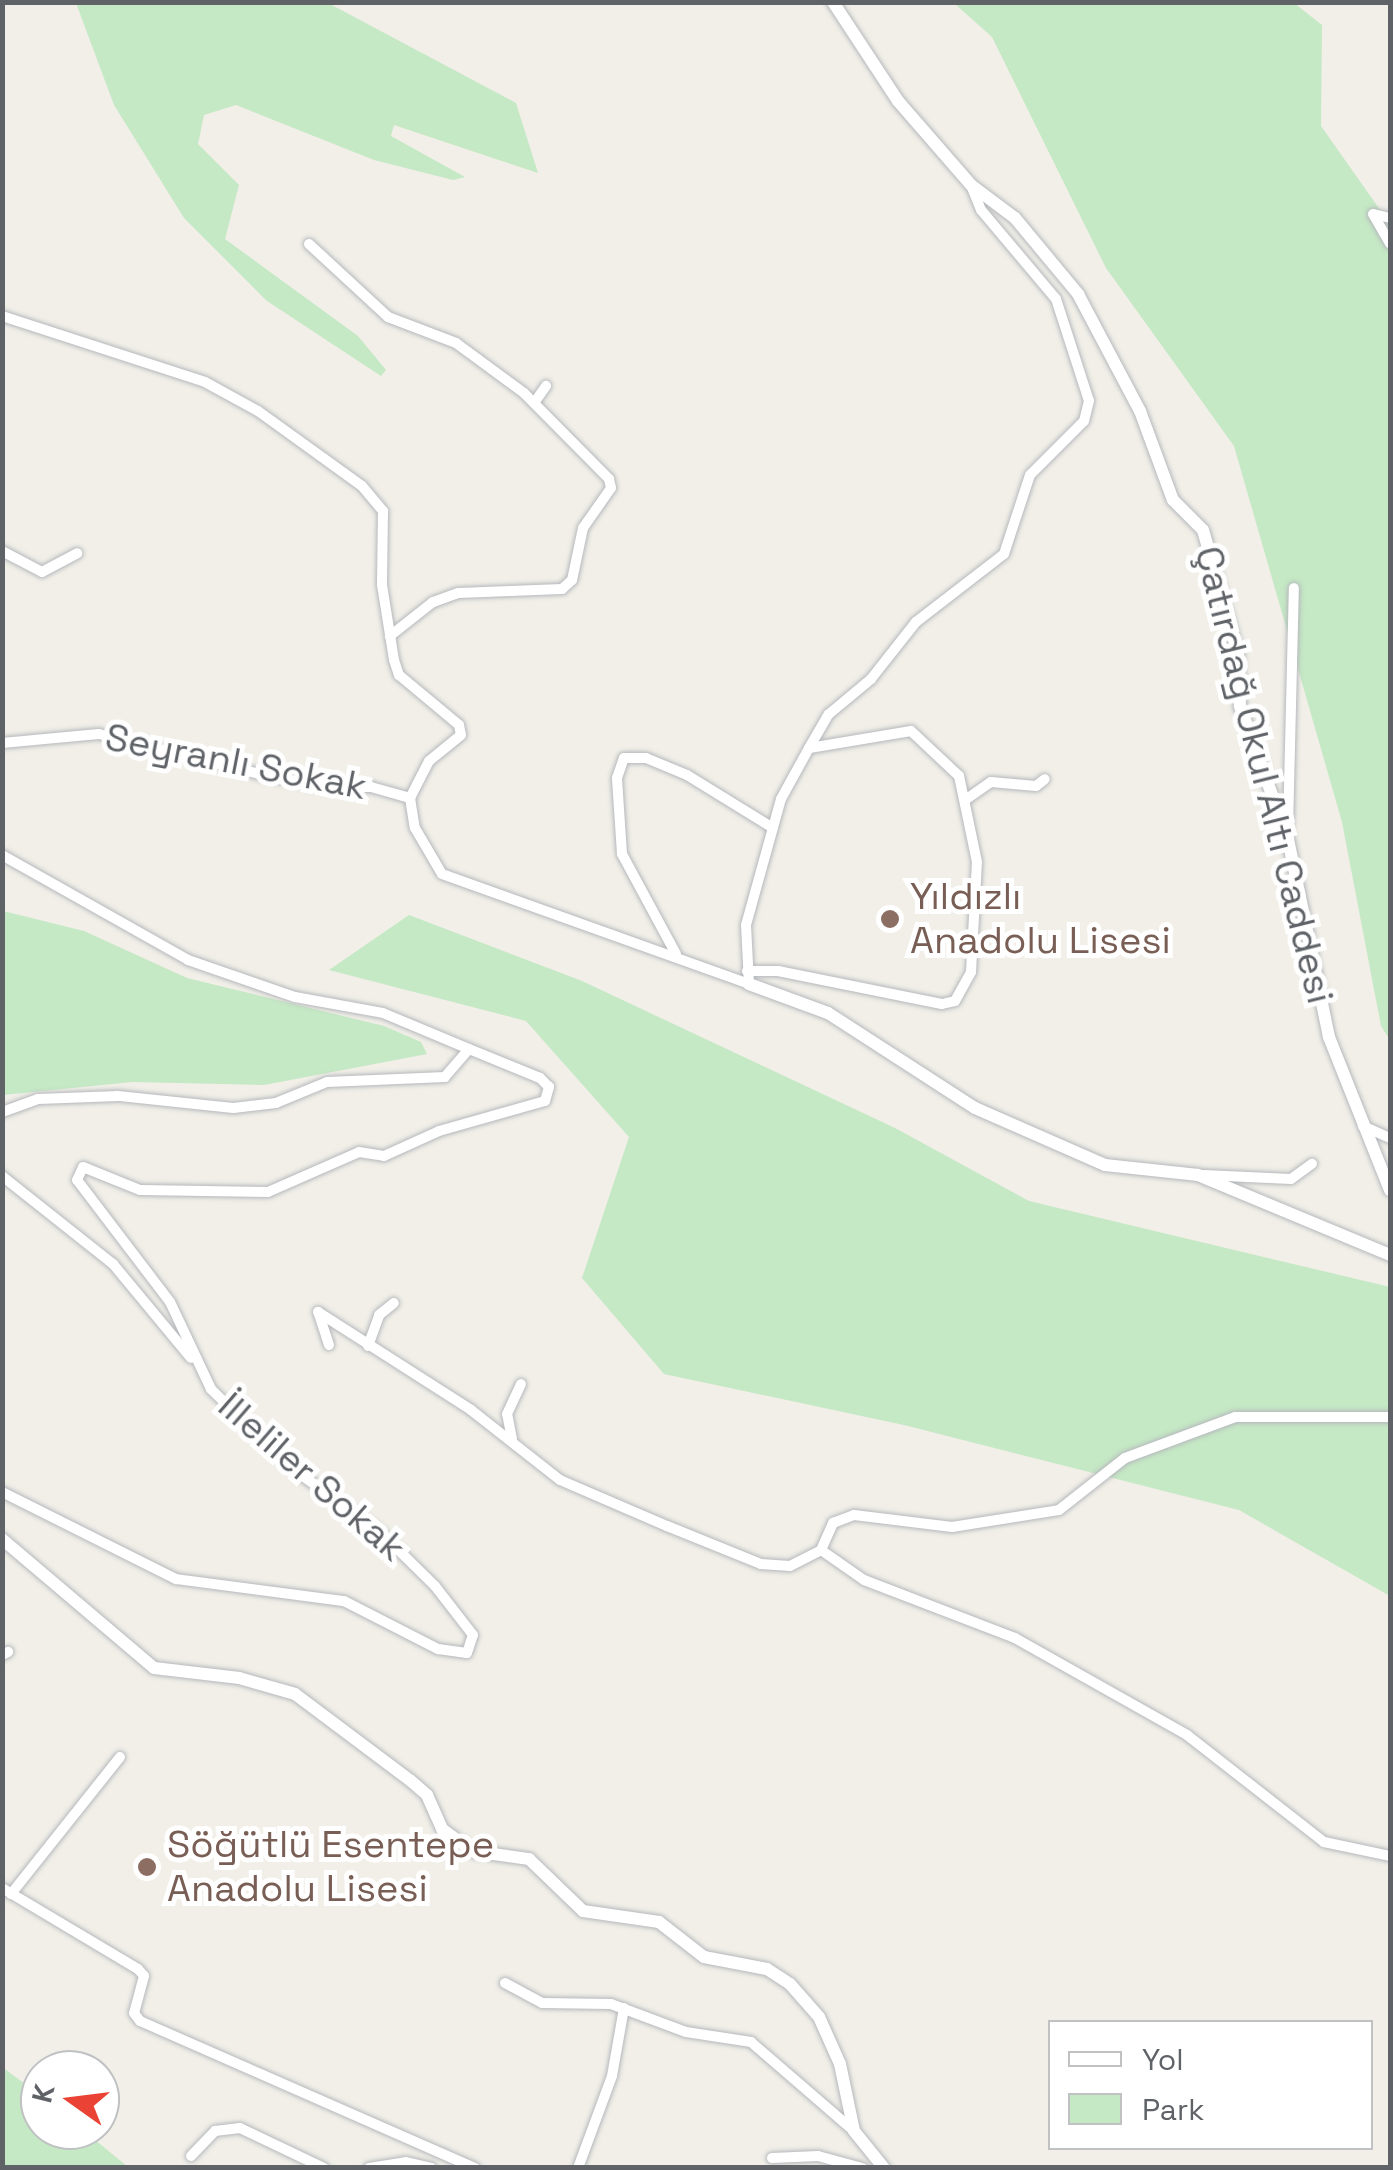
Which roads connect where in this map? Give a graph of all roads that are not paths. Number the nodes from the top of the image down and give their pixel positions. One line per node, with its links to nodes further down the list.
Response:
1 (833, 2): 2 (street, Çatırdağ Okul Altı Caddesi)
2 (971, 185): 14 (street); 19 (street, Çatırdağ Okul Altı Caddesi)
3 (1390, 218): 5 (street)
4 (308, 244): 8 (street)
5 (1390, 244)
6 (2, 316): 12 (street)
7 (546, 386): 8 (street)
8 (534, 403): 12 (street)
9 (2, 550): 10 (street)
10 (77, 553)
11 (1294, 588): 19 (street)
12 (390, 636): 16 (street)
13 (2, 743): 16 (street, Seyranlı Sokak)
14 (809, 748): 17 (street); 18 (street)
15 (1045, 779): 17 (street)
16 (410, 798): 21 (street)
17 (968, 798): 22 (street)
18 (773, 828): 21 (street); 22 (street)
19 (1288, 840): 25 (street, Çatırdağ Okul Altı Caddesi)
20 (2, 855): 23 (street)
21 (676, 954): 22 (street)
22 (748, 977): 28 (street)
23 (470, 1049): 24 (street); 35 (street, İlleliler Sokak)
24 (2, 1112)
25 (1362, 1125): 26 (street); 30 (street, Çatırdağ Okul Altı Caddesi)
26 (1390, 1138)
27 (1312, 1164): 28 (street)
28 (1198, 1175): 31 (street)
29 (2, 1176): 35 (street)
30 (1390, 1190)
31 (1390, 1255)
32 (394, 1302): 34 (street)
33 (329, 1345): 34 (street)
34 (368, 1346): 38 (street)
35 (198, 1366): 39 (street, İlleliler Sokak)
36 (520, 1384): 38 (street)
37 (1390, 1418): 41 (street)
38 (513, 1440): 41 (street)
39 (2, 1492)
40 (2, 1538): 47 (street)
41 (821, 1550): 43 (street)
42 (120, 1757): 44 (street)
43 (1390, 1856)
44 (7, 1891): 53 (street)
45 (505, 1983): 46 (street)
46 (624, 2008): 47 (street); 54 (street)
47 (854, 2131): 56 (street)
48 (191, 2156): 50 (street)
49 (772, 2158): 55 (street)
50 (324, 2168)
51 (369, 2168): 52 (street)
52 (431, 2168)
53 (476, 2168)
54 (578, 2168)
55 (862, 2168)
56 (884, 2168)

